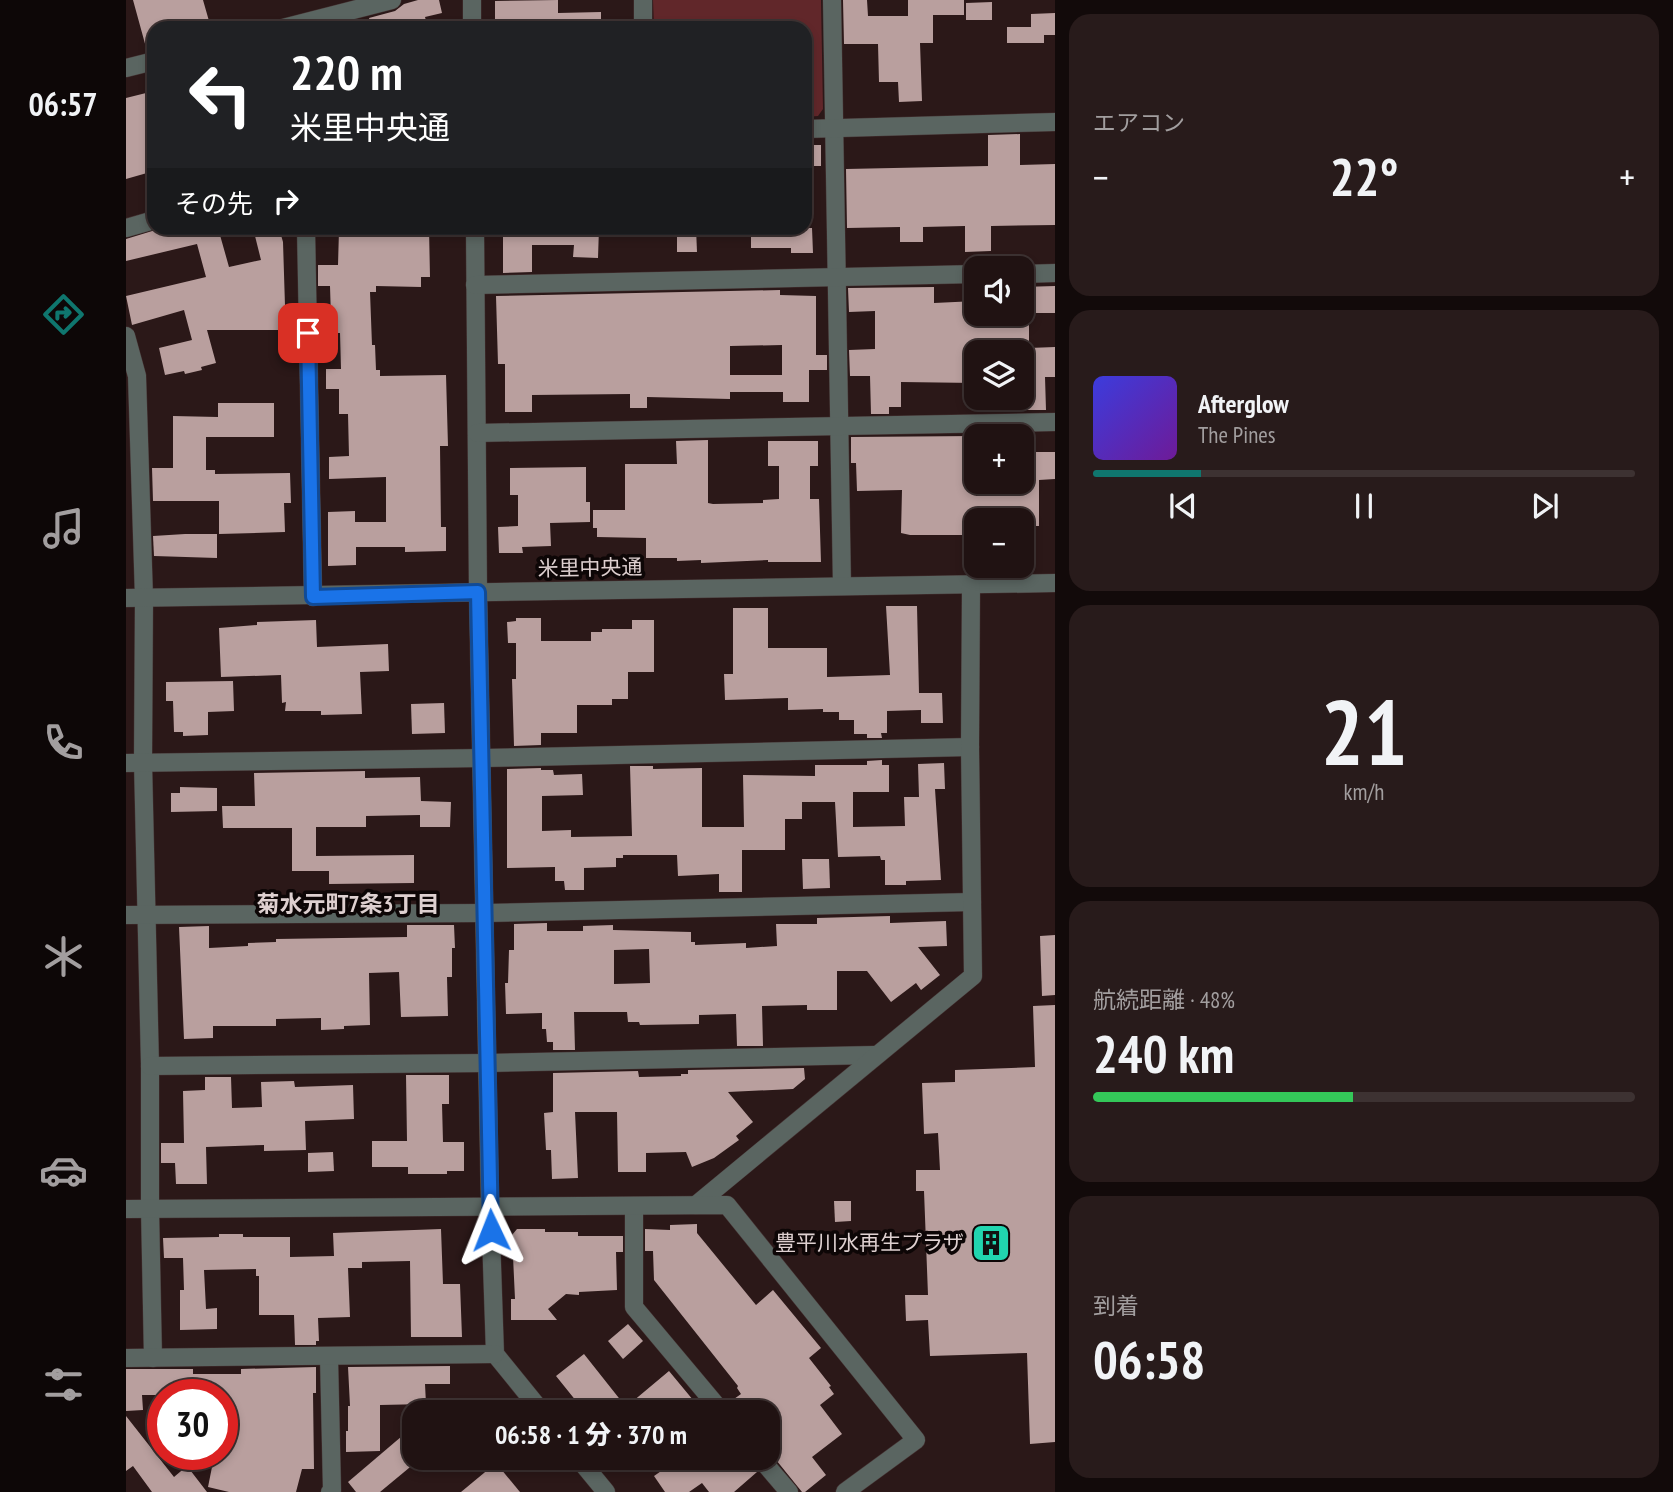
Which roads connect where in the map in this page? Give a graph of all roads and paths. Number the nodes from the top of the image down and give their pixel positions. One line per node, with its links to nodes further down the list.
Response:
1 (392, 0): 5 (street)
2 (472, 0): 6 (street)
3 (643, 0): 7 (street)
4 (832, 0): 11 (street)
5 (310, 21)
6 (472, 21)
7 (643, 21)
8 (147, 63): 9 (street)
9 (126, 68)
10 (1055, 122): 11 (street)
11 (834, 129): 12 (street); 20 (street)
12 (812, 130)
13 (147, 222): 14 (street)
14 (126, 228)
15 (306, 235): 31 (street)
16 (475, 235): 21 (street)
17 (1055, 273): 19 (street)
18 (964, 274): 20 (street)
19 (1034, 274)
20 (836, 277): 21 (street); 25 (street)
21 (475, 285): 26 (street)
22 (126, 336): 23 (street)
23 (132, 377): 32 (street)
24 (1055, 422): 25 (street)
25 (839, 428): 26 (street); 28 (street)
26 (477, 433): 30 (street)
27 (1055, 583): 29 (street, 米里中央通)
28 (842, 586): 29 (street, 米里中央通); 30 (street, 米里中央通)
29 (971, 586): 33 (street)
30 (478, 592): 31 (street, 米里中央通); 34 (street)
31 (313, 597): 32 (street, 米里中央通)
32 (135, 598): 35 (street)
33 (970, 747): 34 (street); 36 (street)
34 (483, 758): 35 (street); 37 (street)
35 (135, 762): 38 (street)
36 (972, 902): 37 (street); 40 (street)
37 (486, 913): 38 (street); 41 (street)
38 (147, 914): 39 (street); 42 (street)
39 (126, 915)
40 (875, 1055): 41 (street); 44 (street)
41 (488, 1063): 42 (street); 43 (street)
42 (150, 1066): 46 (street)
43 (489, 1205): 45 (street); 46 (street); 48 (street)
44 (696, 1205): 45 (street); 59 (street)
45 (634, 1206): 53 (street)
46 (150, 1208): 47 (street); 49 (street)
47 (126, 1209)
48 (495, 1354): 50 (street); 52 (street)
49 (153, 1357): 50 (street); 51 (street)
50 (329, 1357): 56 (street)
51 (126, 1358)
52 (532, 1400)
53 (712, 1400)
54 (589, 1470): 57 (street)
55 (770, 1470): 58 (street)
56 (331, 1492)
57 (606, 1492)
58 (789, 1492)
59 (845, 1492)

